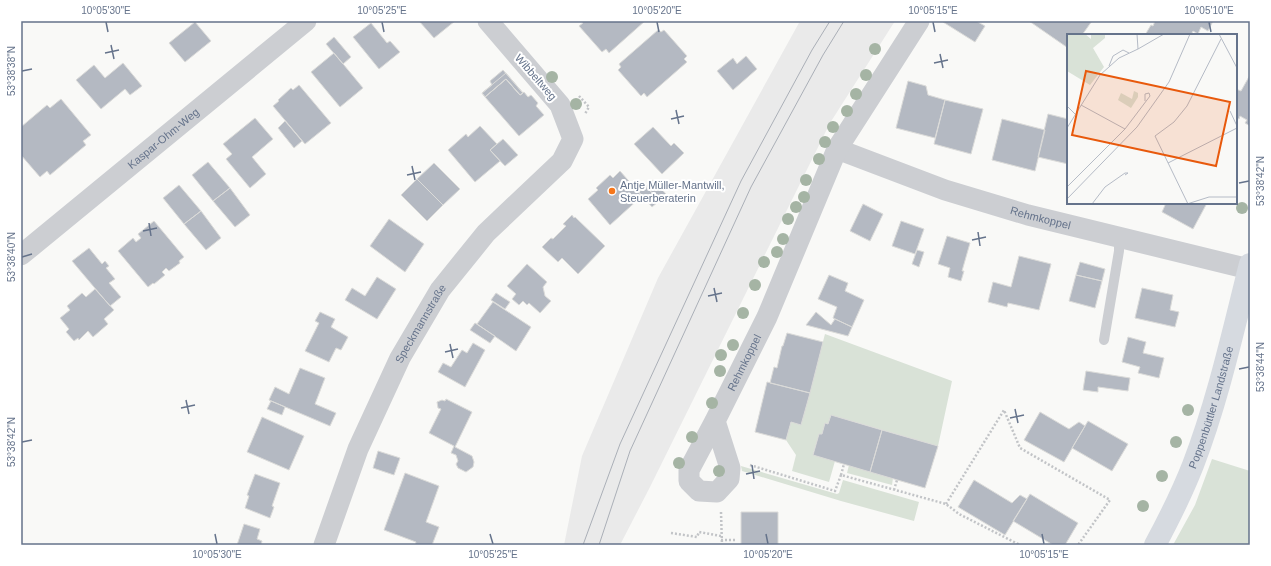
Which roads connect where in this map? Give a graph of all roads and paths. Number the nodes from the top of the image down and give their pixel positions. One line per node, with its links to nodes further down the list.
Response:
1 (306, 21): 7 (street, Kaspar-Ohm-Weg)
2 (488, 21): 4 (street, Wibbeltweg)
3 (919, 21): 5 (street, Rehmkoppel)
4 (572, 139): 22 (street, Speckmannstraße)
5 (837, 149): 6 (street, Rehmkoppel); 10 (street, Rehmkoppel)
6 (1119, 238): 8 (street, Rehmkoppel); 9 (lane)
7 (21, 255)
8 (1249, 267): 26 (main road, Poppenbüttler Landstraße)
9 (1104, 340)
10 (715, 421): 11 (street); 16 (street, Rehmkoppel)
11 (727, 459): 13 (path); 16 (street)
12 (844, 464): 13 (path)
13 (841, 474): 15 (path)
14 (897, 480): 15 (path)
15 (894, 490): 17 (path)
16 (717, 492): 19 (path)
17 (946, 504): 24 (path); 25 (path)
18 (672, 532): 19 (path)
19 (721, 536): 20 (path)
20 (721, 540): 21 (path); 23 (path)
21 (736, 540)
22 (324, 545)
23 (722, 545)
24 (1020, 545)
25 (1078, 545)
26 (1155, 545)

